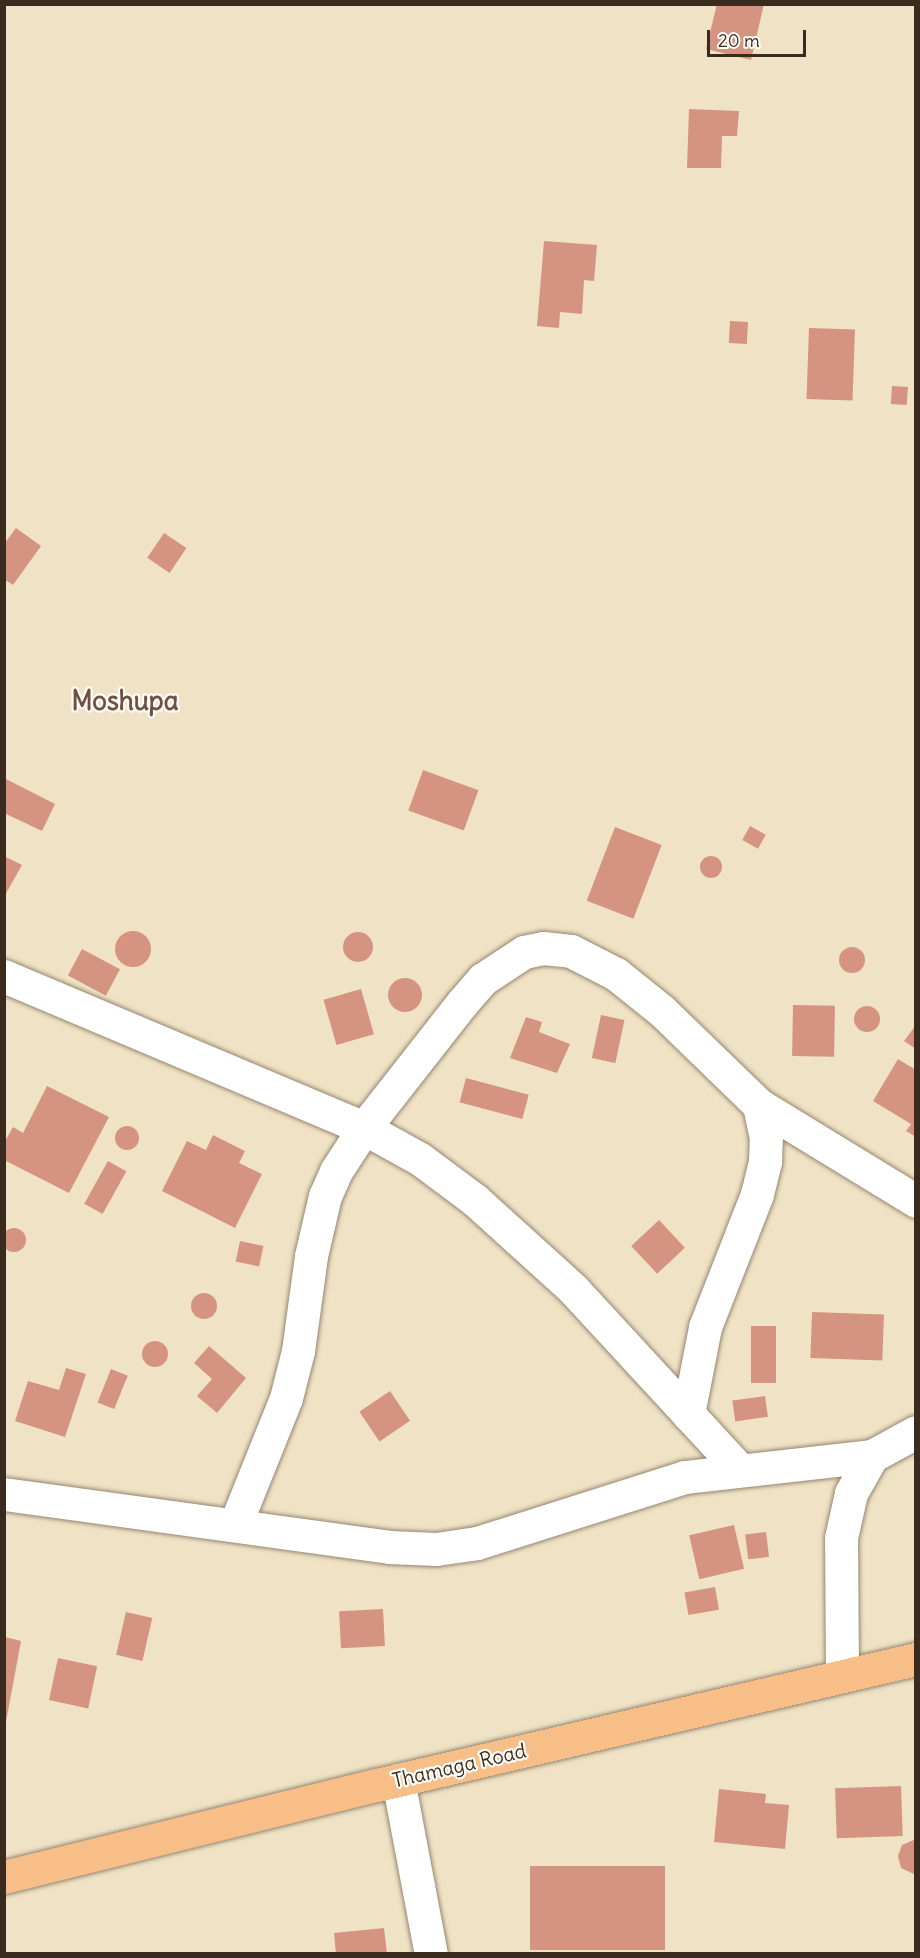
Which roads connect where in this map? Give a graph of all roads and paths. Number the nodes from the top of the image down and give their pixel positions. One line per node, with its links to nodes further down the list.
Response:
1 (8, 983): 3 (street)
2 (759, 1105): 3 (street); 4 (street); 5 (street)
3 (364, 1128): 5 (street); 10 (street)
4 (915, 1201)
5 (688, 1414): 8 (street)
6 (915, 1432): 7 (street)
7 (872, 1456): 8 (street); 12 (street)
8 (738, 1468): 10 (street)
9 (4, 1494): 10 (street)
10 (235, 1525)
11 (915, 1659): 12 (main road, Thamaga Road)
12 (842, 1674): 13 (main road, Thamaga Road)
13 (398, 1780): 14 (main road, Thamaga Road); 15 (street)
14 (4, 1877)
15 (431, 1953)

